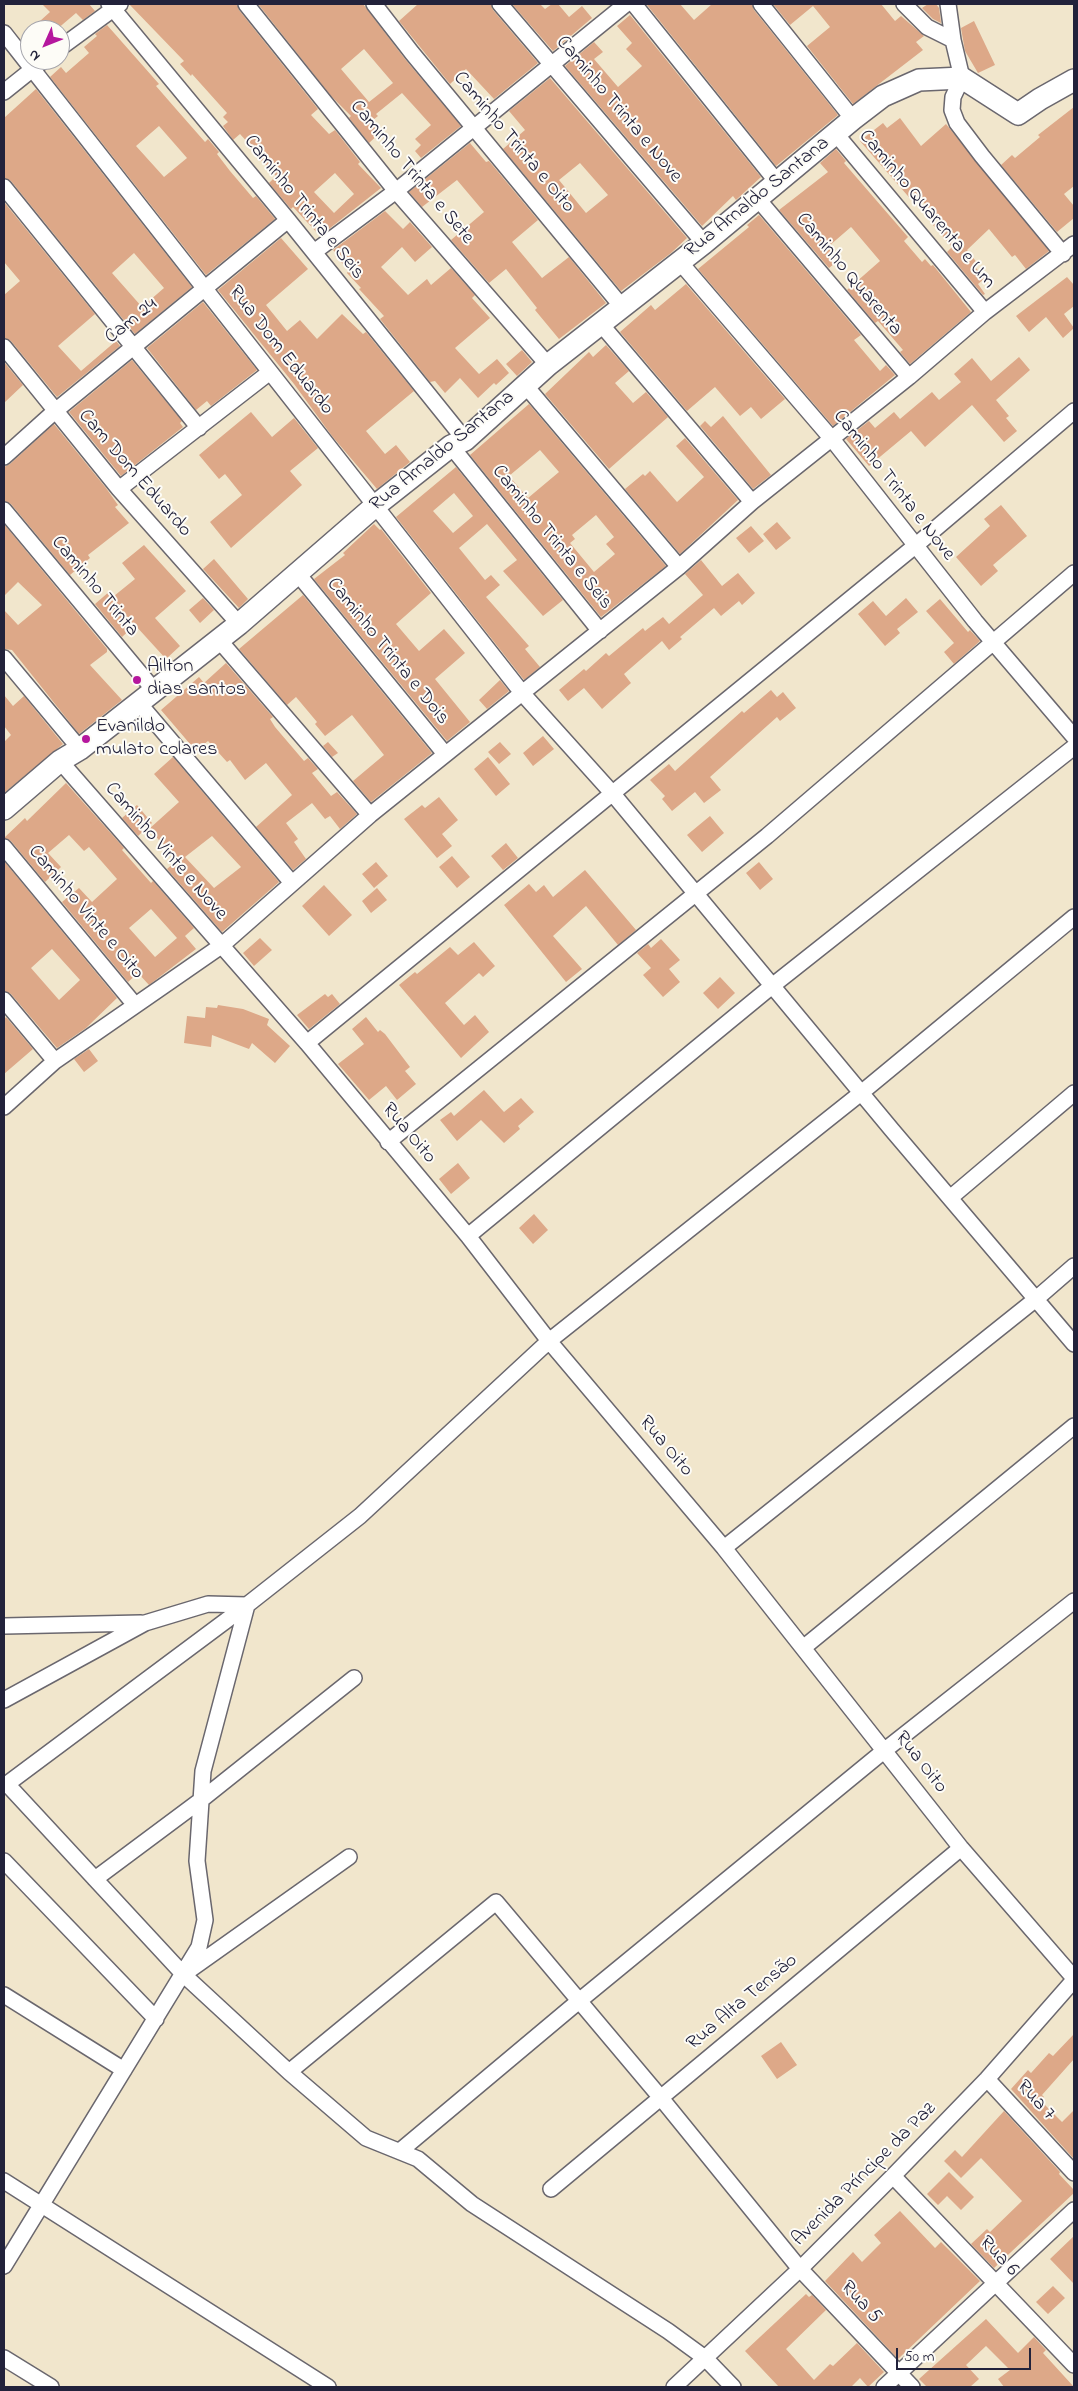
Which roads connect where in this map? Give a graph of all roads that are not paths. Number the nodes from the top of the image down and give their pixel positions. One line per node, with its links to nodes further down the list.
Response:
1 (246, 4): 25 (street, Caminho Trinta e Sete)
2 (374, 4): 21 (street, Caminho Trinta e Oito)
3 (500, 4): 14 (street, Caminho Trinta e Nove)
4 (626, 4): 14 (street)
5 (634, 4): 23 (street)
6 (761, 4): 20 (street, Caminho Quarenta e Um)
7 (904, 4): 12 (street)
8 (948, 4): 12 (street)
9 (114, 6): 11 (street); 27 (street, Caminho Trinta e Seis)
10 (4, 33): 13 (street, Rua Dom Eduardo)
11 (70, 40)
12 (953, 40): 17 (street)
13 (20, 47)
14 (553, 65): 21 (street); 28 (street, Caminho Trinta e Nove)
15 (32, 70): 19 (street)
16 (43, 70): 32 (street, Rua Dom Eduardo)
17 (962, 78): 18 (street); 20 (street, Rua Arnaldo Santana); 29 (street)
18 (1074, 80)
19 (4, 92)
20 (852, 119): 22 (street, Rua Arnaldo Santana)
21 (474, 128): 25 (street); 33 (street, Caminho Trinta e Oito)
22 (836, 134): 23 (street, Rua Arnaldo Santana); 34 (street, Caminho Quarenta e Um)
23 (777, 182): 26 (street, Rua Arnaldo Santana)
24 (4, 187): 37 (street)
25 (396, 191): 30 (street); 38 (street, Caminho Trinta e Sete)
26 (757, 198): 28 (street, Rua Arnaldo Santana); 40 (street, Caminho Quarenta)
27 (288, 220): 30 (street, Caminho Trinta e Seis); 32 (street, Cam 24)
28 (704, 243): 31 (street, Rua Arnaldo Santana)
29 (1068, 249): 34 (street)
30 (314, 252): 46 (street, Caminho Trinta e Seis)
31 (679, 261): 33 (street, Rua Arnaldo Santana); 45 (street, Caminho Trinta e Nove)
32 (206, 288): 37 (street, Cam 24); 39 (street, Rua Dom Eduardo)
33 (623, 308): 35 (street, Rua Arnaldo Santana)
34 (985, 312): 40 (street)
35 (600, 323): 38 (street, Rua Arnaldo Santana); 49 (street)
36 (4, 347): 43 (street, Cam Dom Eduardo)
37 (133, 347): 43 (street, Cam 24); 44 (street)
38 (548, 366): 41 (street, Rua Arnaldo Santana)
39 (270, 372): 44 (street); 50 (street, Rua Dom Eduardo)
40 (909, 377): 45 (street)
41 (525, 385): 46 (street, Rua Arnaldo Santana); 53 (street)
42 (1074, 411): 52 (street)
43 (54, 412): 47 (street, Cam 24); 48 (street, Cam Dom Eduardo)
44 (199, 428): 48 (street)
45 (832, 439): 49 (street); 52 (street, Caminho Trinta e Nove)
46 (458, 443): 50 (street, Rua Arnaldo Santana); 57 (street, Caminho Trinta e Seis)
47 (4, 457)
48 (119, 489): 56 (street, Cam Dom Eduardo)
49 (752, 502): 53 (street)
50 (375, 506): 55 (street, Rua Arnaldo Santana); 61 (street, Rua Dom Eduardo)
51 (4, 510): 62 (street, Caminho Trinta)
52 (914, 546): 59 (street, Caminho Trinta e Nove); 68 (street)
53 (680, 567): 57 (street)
54 (1074, 573): 59 (street)
55 (298, 574): 56 (street, Rua Arnaldo Santana); 66 (street, Caminho Trinta e Dois)
56 (239, 624): 58 (street, Rua Arnaldo Santana)
57 (600, 631): 61 (street)
58 (219, 640): 62 (street, Rua Arnaldo Santana); 70 (street)
59 (993, 642): 63 (street, Caminho Trinta e Nove); 73 (street)
60 (4, 658): 65 (street)
61 (523, 694): 66 (street); 68 (street, Rua Dom Eduardo)
62 (146, 696): 65 (street, Rua Arnaldo Santana); 72 (street, Caminho Trinta)
63 (1074, 738)
64 (1074, 746): 76 (street)
65 (80, 749): 67 (street, Rua Arnaldo Santana)
66 (445, 754): 70 (street)
67 (60, 761): 69 (street, Rua Arnaldo Santana); 75 (street, Caminho Vinte e Nove)
68 (613, 794): 73 (street, Rua Dom Eduardo); 79 (street)
69 (4, 809)
70 (370, 815): 72 (street)
71 (4, 847): 78 (street, Caminho Vinte e Oito)
72 (292, 883): 75 (street)
73 (694, 894): 76 (street, Rua Dom Eduardo); 84 (street)
74 (1074, 917): 81 (street)
75 (221, 946): 78 (street); 79 (street, Rua Oito)
76 (772, 986): 81 (street, Rua Dom Eduardo); 86 (street)
77 (4, 1000): 80 (street)
78 (135, 1005): 80 (street)
79 (307, 1043): 84 (street, Rua Oito)
80 (54, 1061): 83 (street)
81 (861, 1093): 85 (street, Rua Dom Eduardo); 89 (street)
82 (1074, 1093): 85 (street)
83 (4, 1106)
84 (388, 1142): 86 (street, Rua Oito)
85 (950, 1198): 88 (street, Rua Dom Eduardo)
86 (468, 1236): 89 (street, Rua Oito)
87 (1074, 1266): 88 (street)
88 (1036, 1299): 90 (street, Rua Dom Eduardo); 92 (street)
89 (549, 1341): 92 (street, Rua Oito); 94 (street)
90 (1074, 1344)
91 (1074, 1426): 97 (street)
92 (724, 1548): 97 (street, Rua Oito)
93 (1074, 1601): 100 (street)
94 (246, 1605): 95 (street); 101 (street); 105 (street)
95 (145, 1623): 96 (street); 99 (street)
96 (4, 1626)
97 (803, 1648): 100 (street, Rua Oito)
98 (354, 1678): 101 (street)
99 (4, 1700)
100 (884, 1750): 102 (street, Rua Oito); 109 (street)
101 (201, 1800): 105 (street); 106 (street)
102 (961, 1848): 107 (street, Rua Oito); 114 (street, Rua Alta Tensão)
103 (349, 1857): 106 (street)
104 (4, 1860): 110 (street)
105 (95, 1879): 106 (street)
106 (184, 1974): 110 (street); 112 (street)
107 (1074, 1979): 113 (street, Avenida Príncipe da Paz)
108 (4, 1995): 111 (street)
109 (579, 2001): 112 (street, Rua 5); 114 (street, Rua 5); 115 (street)
110 (156, 2020): 111 (street)
111 (124, 2070): 120 (street)
112 (289, 2072): 115 (street)
113 (987, 2079): 116 (street, Rua 7); 117 (street, Avenida Príncipe da Paz)
114 (661, 2098): 119 (street, Rua Alta Tensão); 123 (street, Rua 5)
115 (400, 2151): 126 (street)
116 (1074, 2173)
117 (894, 2176): 123 (street, Avenida Príncipe da Paz); 124 (street, Rua 6)
118 (4, 2181): 120 (street)
119 (551, 2189)
120 (42, 2205): 122 (street); 130 (street)
121 (1074, 2210): 124 (street)
122 (4, 2266)
123 (800, 2269): 126 (street, Avenida Príncipe da Paz); 128 (street, Rua 5)
124 (995, 2284): 127 (street, Rua 6); 128 (street)
125 (4, 2358): 129 (street)
126 (705, 2358): 131 (street, Avenida Príncipe da Paz); 132 (street)
127 (1074, 2365)
128 (899, 2373): 133 (street); 134 (street, Rua 5)
129 (51, 2387)
130 (328, 2387)
131 (674, 2387)
132 (733, 2387)
133 (884, 2387)
134 (912, 2387)

